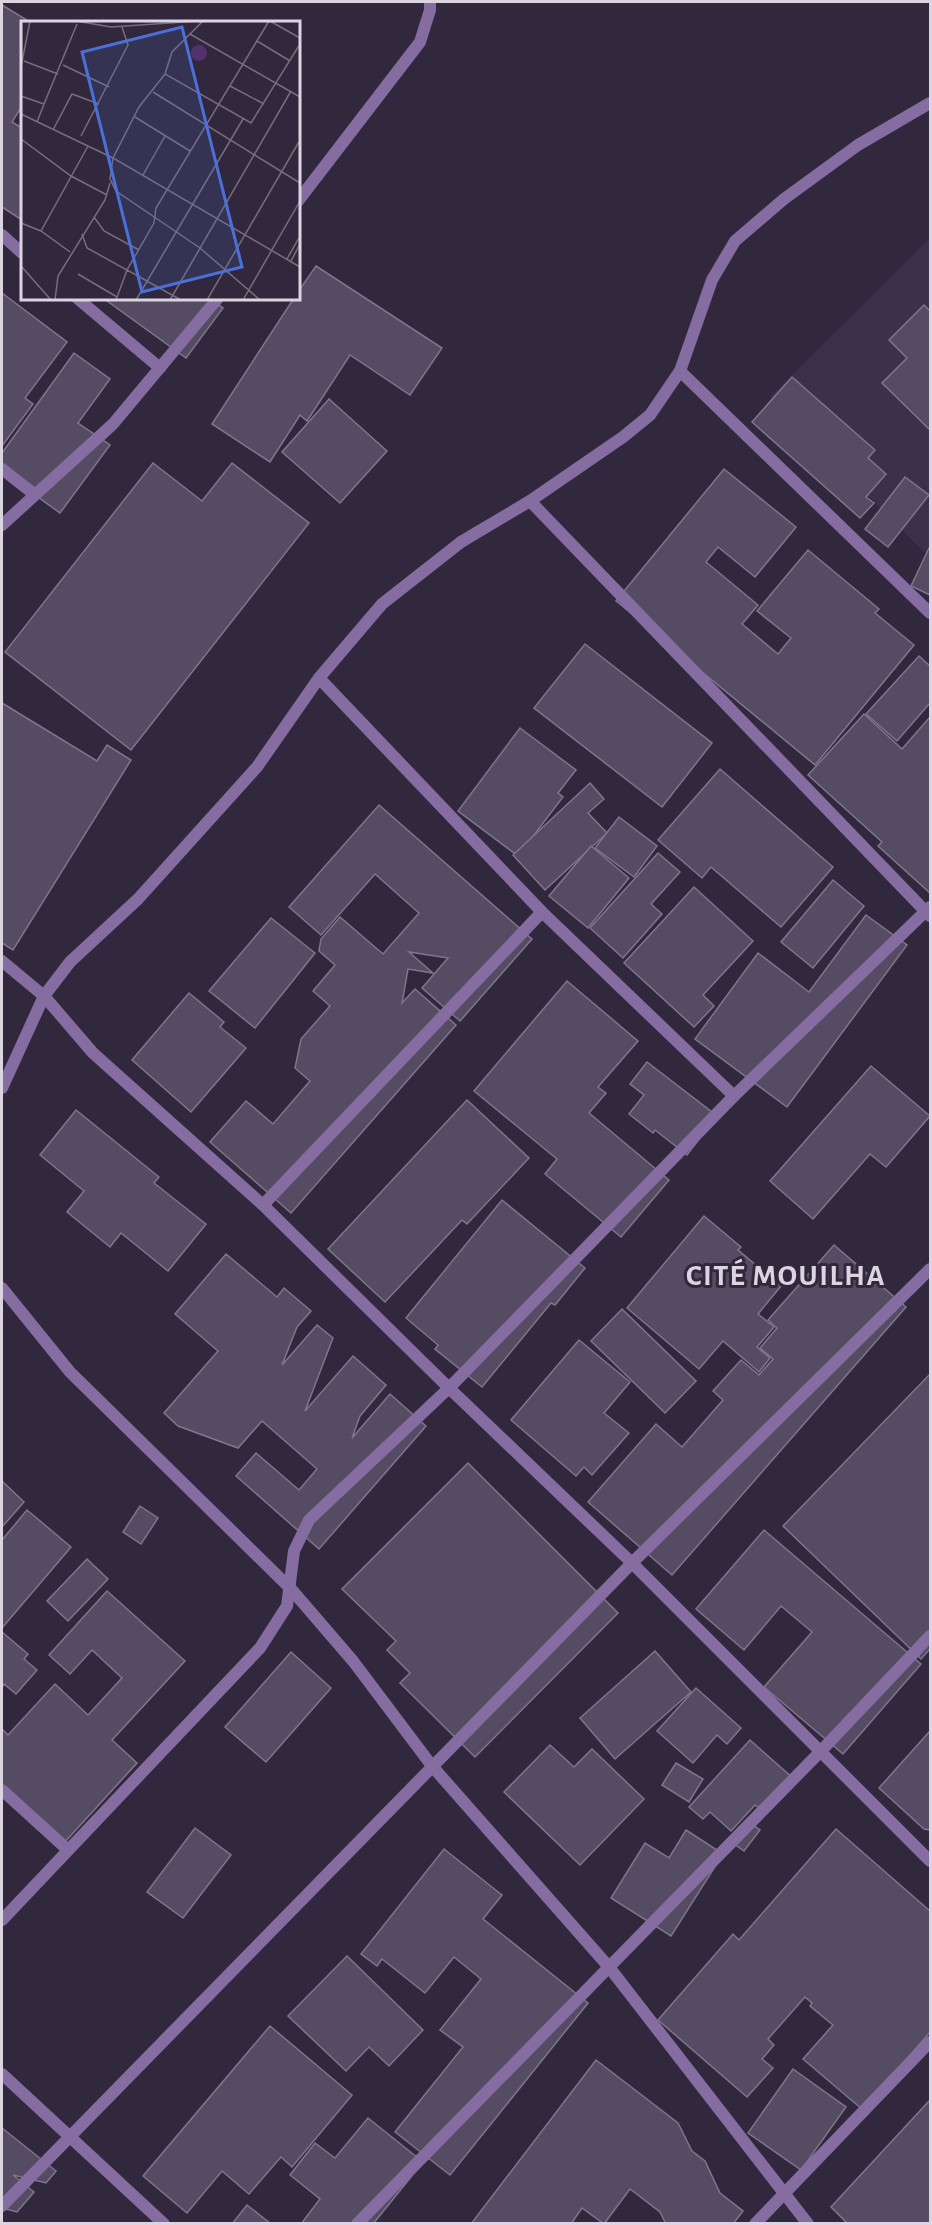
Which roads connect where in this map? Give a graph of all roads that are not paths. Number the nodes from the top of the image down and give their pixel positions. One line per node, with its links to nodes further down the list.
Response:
1 (430, 2): 3 (street)
2 (930, 104): 9 (street)
3 (300, 198)
4 (2, 236): 5 (street)
5 (21, 252)
6 (79, 300): 8 (street)
7 (216, 300): 8 (street)
8 (160, 368): 11 (street)
9 (680, 371): 12 (street); 14 (street)
10 (2, 469): 11 (street)
11 (34, 494): 13 (street)
12 (530, 501): 15 (street); 17 (street)
13 (2, 525)
14 (930, 613)
15 (320, 678): 16 (street); 19 (street)
16 (542, 912): 21 (street); 22 (street)
17 (929, 912): 21 (street)
18 (2, 961): 19 (street)
19 (44, 996): 20 (street); 22 (street)
20 (2, 1088)
21 (734, 1096): 25 (street)
22 (263, 1205): 25 (street)
23 (930, 1269): 26 (street)
24 (2, 1288): 27 (street)
25 (449, 1388): 26 (street); 27 (street)
26 (632, 1563): 29 (street); 30 (street)
27 (291, 1589): 30 (street); 32 (street)
28 (930, 1636): 29 (street)
29 (820, 1752): 33 (street); 35 (street)
30 (432, 1766): 35 (street); 38 (street)
31 (2, 1790): 32 (street)
32 (68, 1850): 34 (street)
33 (930, 1861)
34 (2, 1920)
35 (609, 1967): 39 (street); 42 (street)
36 (930, 2042): 39 (street)
37 (2, 2074): 38 (street)
38 (70, 2135): 40 (street); 41 (street)
39 (785, 2192): 43 (street); 44 (street)
40 (2, 2206)
41 (164, 2223)
42 (357, 2223)
43 (755, 2223)
44 (808, 2223)

